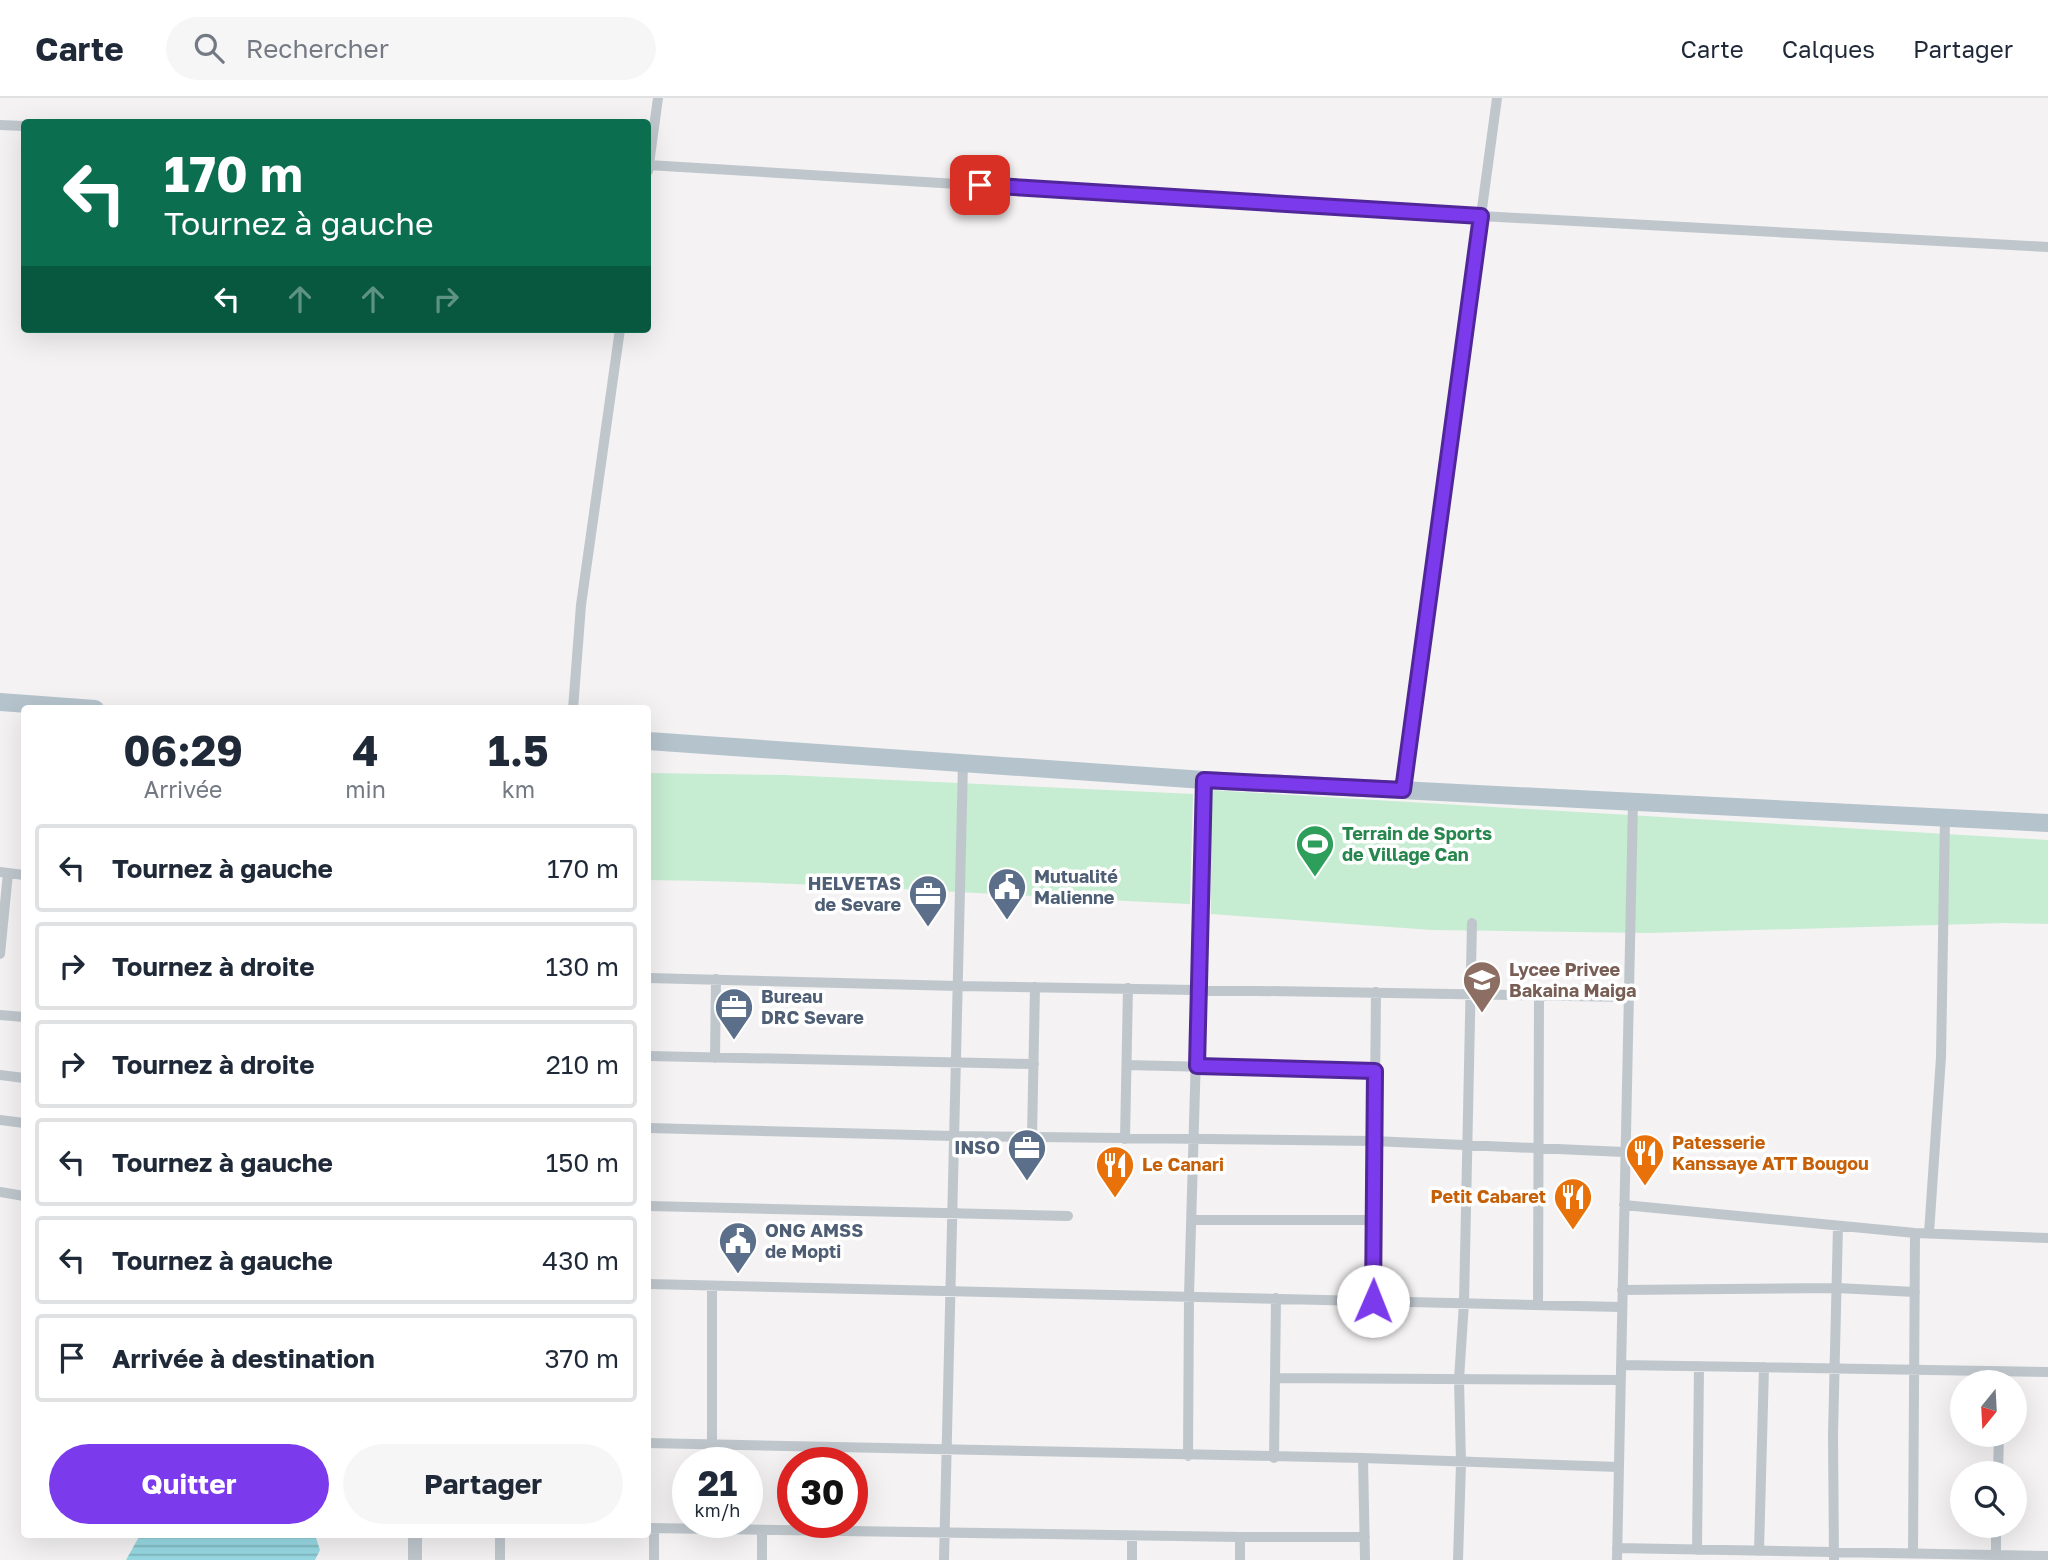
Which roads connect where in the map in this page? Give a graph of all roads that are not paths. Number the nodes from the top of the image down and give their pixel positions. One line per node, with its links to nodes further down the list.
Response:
1 (658, 98): 5 (street)
2 (1497, 98): 7 (street)
3 (0, 125): 4 (street)
4 (21, 126)
5 (651, 146)
6 (651, 167): 7 (street)
7 (1481, 216): 8 (street); 16 (street)
8 (2048, 247)
9 (619, 333): 12 (street)
10 (0, 702): 11 (main road)
11 (41, 705)
12 (573, 705)
13 (651, 741): 14 (main road)
14 (963, 763): 15 (main road); 25 (street)
15 (1204, 780): 16 (main road); 28 (street)
16 (1403, 790): 17 (main road)
17 (1633, 802): 18 (main road); 32 (street)
18 (1945, 818): 19 (main road); 65 (street)
19 (2048, 824)
20 (4, 872): 22 (street)
21 (1472, 923): 30 (street)
22 (0, 954)
23 (651, 978): 24 (street)
24 (716, 979): 25 (street); 36 (street)
25 (958, 986): 26 (street); 37 (street)
26 (1035, 987): 27 (street); 38 (street)
27 (1128, 988): 28 (street); 39 (street)
28 (1199, 989): 29 (street); 40 (street)
29 (1376, 992): 30 (street); 41 (street)
30 (1471, 994): 31 (street); 52 (street)
31 (1539, 995): 32 (street); 53 (street)
32 (1629, 996): 54 (street)
33 (0, 1015): 34 (street)
34 (21, 1017)
35 (651, 1056): 36 (street)
36 (715, 1058): 37 (street)
37 (956, 1063): 38 (street); 47 (street)
38 (1034, 1064): 48 (street)
39 (1127, 1065): 40 (street); 49 (street)
40 (1197, 1066): 41 (street); 50 (street)
41 (1375, 1071): 51 (street)
42 (0, 1074): 43 (street)
43 (21, 1078)
44 (0, 1120): 45 (street)
45 (21, 1123)
46 (651, 1128): 47 (street)
47 (953, 1136): 48 (street); 59 (street)
48 (1032, 1138): 49 (street)
49 (1125, 1139): 50 (street)
50 (1195, 1140): 51 (street); 61 (street)
51 (1373, 1141): 52 (street); 62 (street)
52 (1467, 1143): 53 (street); 76 (street)
53 (1540, 1147): 54 (street); 77 (street)
54 (1624, 1152): 57 (street)
55 (0, 1192): 56 (street)
56 (21, 1196)
57 (1624, 1205): 63 (street); 70 (street)
58 (651, 1206): 59 (street)
59 (951, 1212): 60 (street); 71 (street)
60 (1068, 1216)
61 (1192, 1220): 62 (street); 73 (street)
62 (1373, 1220): 75 (street)
63 (1838, 1226): 64 (street); 69 (street)
64 (1915, 1233): 65 (street); 72 (street)
65 (1929, 1233): 66 (street)
66 (2048, 1238)
67 (651, 1284): 68 (street)
68 (712, 1286): 71 (street); 91 (street)
69 (1837, 1288): 70 (street); 72 (street); 82 (street)
70 (1622, 1290): 78 (street)
71 (950, 1291): 73 (street); 92 (street)
72 (1915, 1292): 83 (street)
73 (1189, 1295): 74 (street); 93 (street)
74 (1276, 1298): 75 (street); 87 (street)
75 (1373, 1301): 76 (street)
76 (1464, 1303): 77 (street); 88 (street)
77 (1538, 1305): 78 (street)
78 (1621, 1307): 79 (street)
79 (1621, 1365): 80 (street); 89 (street)
80 (1699, 1366): 81 (street); 109 (street)
81 (1764, 1367): 82 (street); 110 (street)
82 (1835, 1368): 83 (street); 114 (street)
83 (1915, 1370): 85 (street); 111 (street)
84 (2048, 1372): 86 (street)
85 (1950, 1373)
86 (2027, 1374)
87 (1275, 1378): 88 (street); 94 (street)
88 (1459, 1379): 89 (street); 96 (street)
89 (1620, 1380): 97 (street)
90 (651, 1443): 91 (street)
91 (712, 1445): 92 (street)
92 (946, 1450): 93 (street); 101 (street)
93 (1188, 1456): 94 (street)
94 (1274, 1458): 95 (street)
95 (1363, 1458): 96 (street); 104 (street)
96 (1461, 1463): 97 (street); 124 (street)
97 (1618, 1467): 112 (street)
98 (672, 1527): 99 (street)
99 (651, 1528): 118 (street)
100 (763, 1530): 101 (street)
101 (944, 1532): 102 (street); 120 (street)
102 (1132, 1536): 103 (street); 121 (street)
103 (1240, 1537): 104 (street); 122 (street)
104 (1365, 1537): 123 (street)
105 (415, 1538): 116 (street)
106 (500, 1538): 117 (street)
107 (762, 1538): 119 (street)
108 (1996, 1538): 113 (street)
109 (1697, 1550): 110 (street); 112 (street)
110 (1759, 1551): 114 (street)
111 (1913, 1553): 113 (street); 114 (street)
112 (1617, 1554)
113 (1996, 1555): 115 (street)
114 (1834, 1556)
115 (2048, 1556)
116 (415, 1560)
117 (500, 1560)
118 (654, 1560)
119 (762, 1560)
120 (944, 1560)
121 (1132, 1560)
122 (1240, 1560)
123 (1365, 1560)
124 (1458, 1560)

